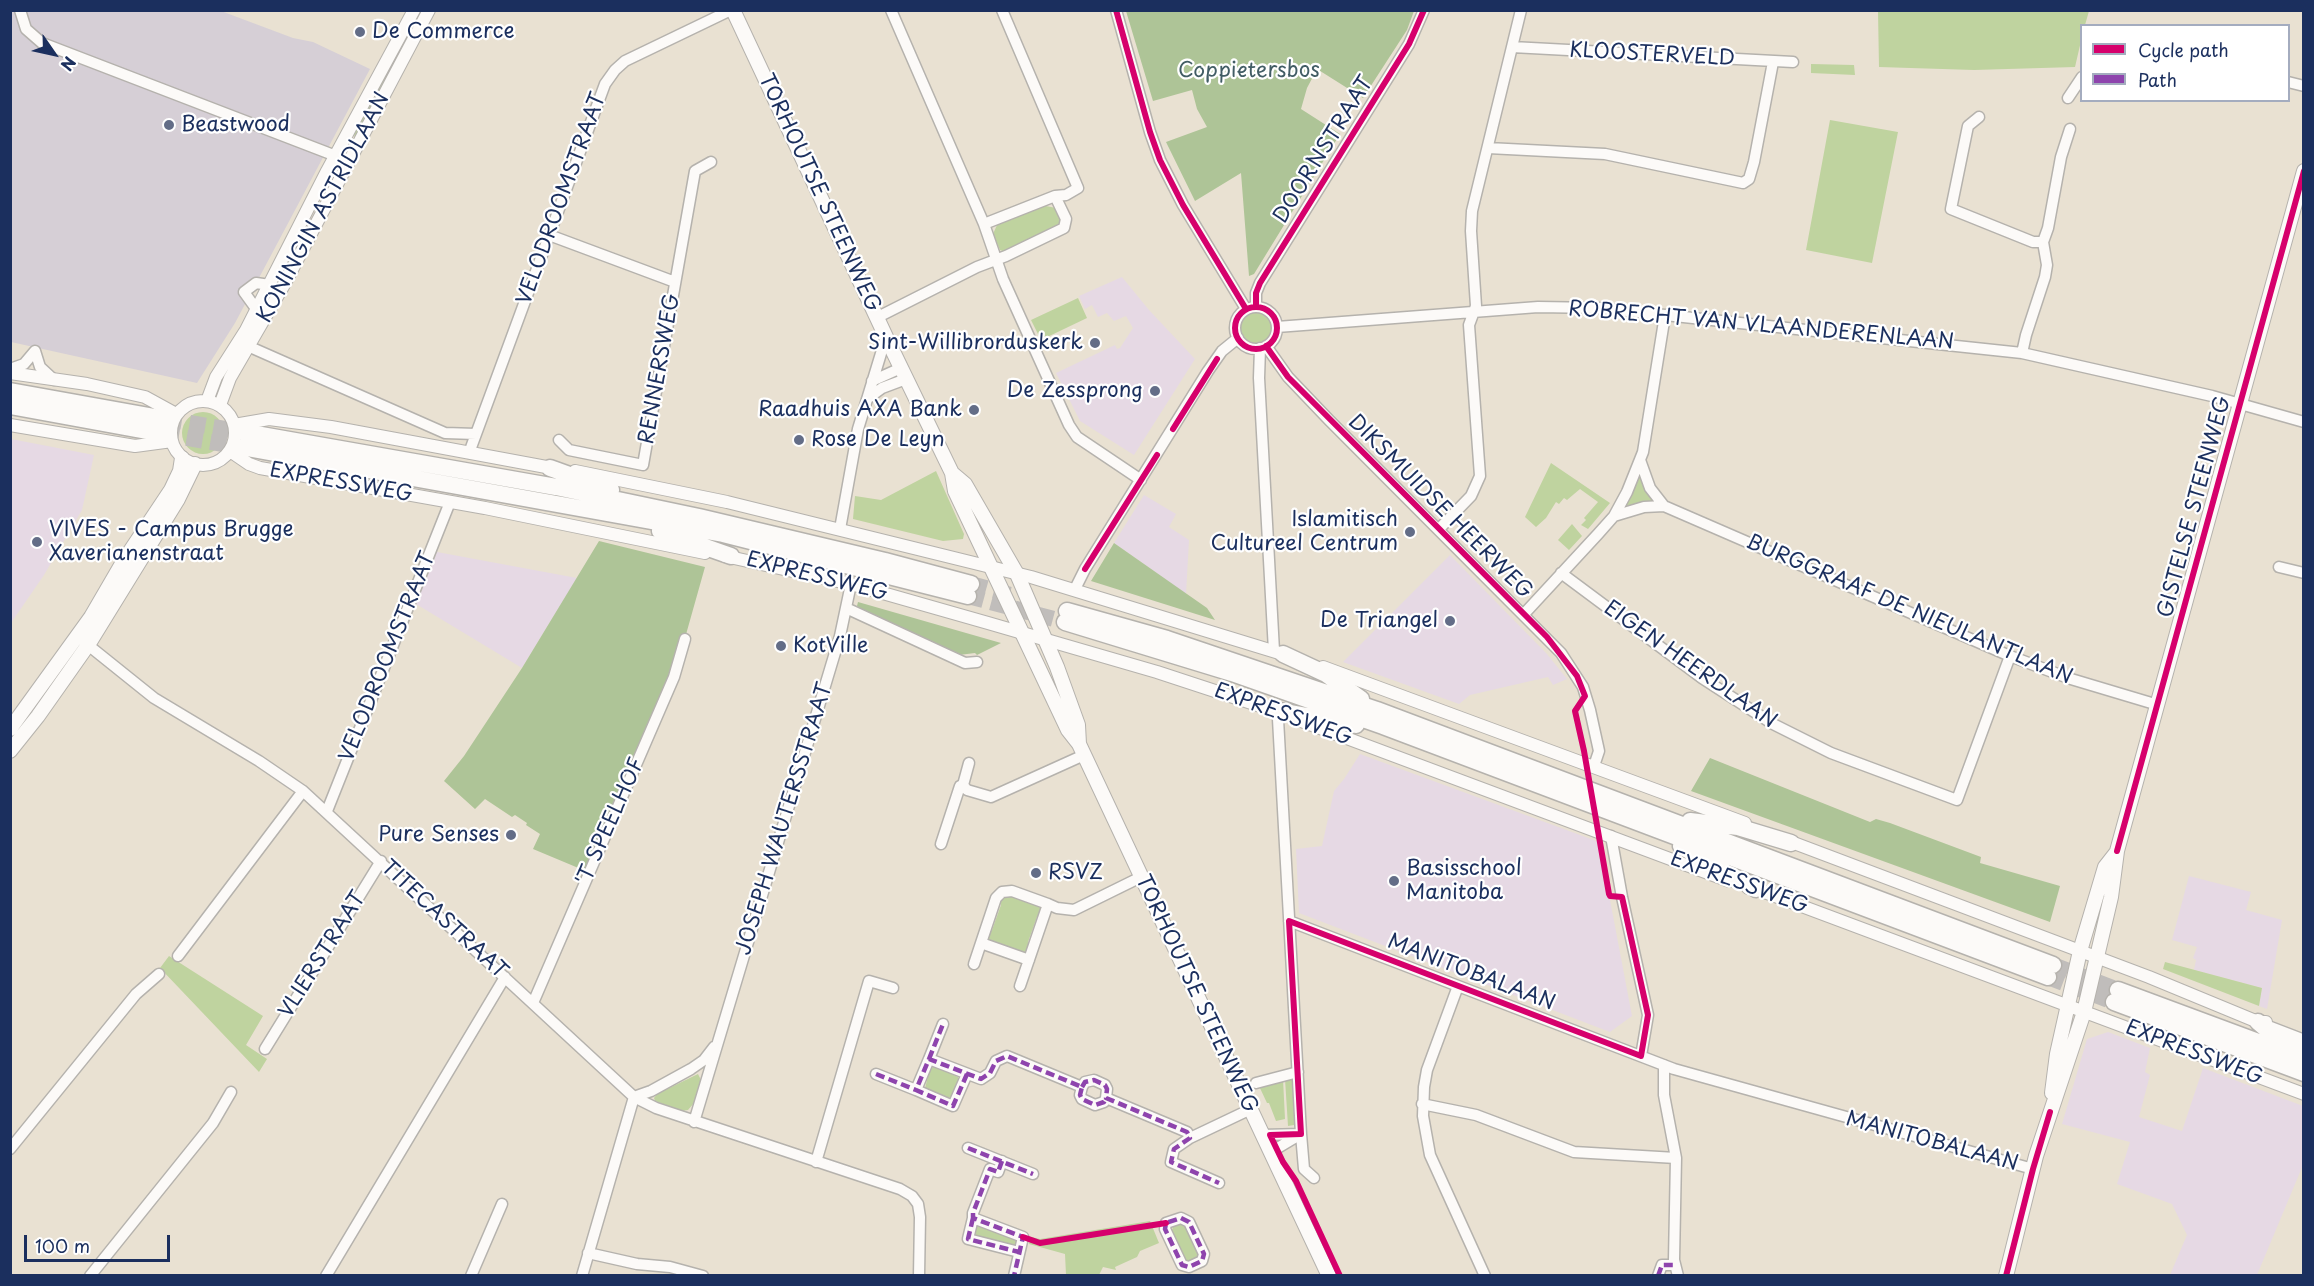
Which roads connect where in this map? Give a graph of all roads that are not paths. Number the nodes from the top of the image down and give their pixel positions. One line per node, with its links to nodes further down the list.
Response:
1 (20, 10): 18 (street)
2 (414, 10): 18 (street, KONINGIN ASTRIDLAAN)
3 (429, 10): 19 (street, KONINGIN ASTRIDLAAN)
4 (732, 10): 24 (street, VELODROOMSTRAAT); 33 (main road, TORHOUTSE STEENWEG)
5 (891, 10): 23 (street)
6 (1002, 10): 22 (street)
7 (1116, 10): 29 (street)
8 (1424, 10): 29 (street, DOORNSTRAAT)
9 (1521, 10): 10 (street)
10 (1512, 47): 11 (street, KLOOSTERVELD); 17 (street)
11 (1773, 62): 12 (street, KLOOSTERVELD); 17 (street)
12 (1793, 62)
13 (2080, 80): 14 (street)
14 (2068, 98)
15 (1979, 117): 25 (street)
16 (2070, 129): 25 (street)
17 (1488, 148): 31 (street)
18 (337, 156): 19 (street); 28 (street, KONINGIN ASTRIDLAAN)
19 (349, 161): 28 (street, KONINGIN ASTRIDLAAN)
20 (711, 162): 27 (street)
21 (2304, 171): 47 (main road, GISTELSE STEENWEG)
22 (1055, 196): 23 (street); 26 (street)
23 (984, 224): 26 (street)
24 (549, 235): 27 (street, RENNERSWEG); 53 (street, VELODROOMSTRAAT)
25 (2043, 242): 39 (street)
26 (995, 260): 33 (street); 62 (street)
27 (675, 282): 55 (street, RENNERSWEG)
28 (274, 289): 30 (street, KONINGIN ASTRIDLAAN); 30 (street); 37 (street, KONINGIN ASTRIDLAAN)
29 (1251, 308): 34 (street); 36 (street)
30 (257, 310): 46 (street, KONINGIN ASTRIDLAAN)
31 (1472, 312): 32 (street, ROBRECHT VAN VLAANDERENLAAN); 34 (street, ROBRECHT VAN VLAANDERENLAAN); 68 (street)
32 (1665, 315): 39 (street, ROBRECHT VAN VLAANDERENLAAN); 58 (street)
33 (878, 317): 35 (main road, TORHOUTSE STEENWEG)
34 (1277, 327): 38 (street)
35 (886, 337): 41 (main road, TORHOUTSE STEENWEG); 43 (street)
36 (1238, 338): 38 (street); 62 (street)
37 (250, 347): 48 (street, KONINGIN ASTRIDLAAN); 53 (street)
38 (1263, 347): 68 (street, DIKSMUIDSE HEERWEG); 84 (street)
39 (2022, 353): 47 (street, ROBRECHT VAN VLAANDERENLAAN)
40 (10, 371): 42 (street); 42 (street)
41 (904, 373): 43 (street); 45 (street); 61 (main road, TORHOUTSE STEENWEG)
42 (55, 381): 52 (street)
43 (872, 381): 45 (street)
44 (10, 391): 52 (highway)
45 (866, 399): 67 (street)
46 (207, 401): 48 (street); 52 (street)
47 (2240, 404): 50 (street, ROBRECHT VAN VLAANDERENLAAN); 87 (main road, GISTELSE STEENWEG)
48 (220, 405): 54 (street)
49 (10, 406): 52 (highway)
50 (2304, 422)
51 (10, 425): 52 (street)
52 (169, 427): 57 (street)
53 (476, 434): 56 (street, VELODROOMSTRAAT)
54 (237, 439): 56 (street); 59 (street); 63 (street, EXPRESSWEG); 65 (highway, EXPRESSWEG)
55 (559, 440)
56 (469, 453): 60 (street)
57 (182, 458): 59 (street); 83 (main road)
58 (1640, 460): 64 (street); 66 (street)
59 (195, 464): 83 (main road)
60 (550, 468): 65 (highway); 67 (street)
61 (952, 473): 71 (main road, TORHOUTSE STEENWEG); 74 (main road, TORHOUTSE STEENWEG)
62 (1141, 480): 77 (street)
63 (450, 502): 69 (street, EXPRESSWEG); 98 (street, VELODROOMSTRAAT)
64 (1664, 506): 66 (street); 85 (street, BURGGRAAF DE NIEULANTLAAN)
65 (633, 510): 69 (highway); 76 (highway, EXPRESSWEG)
66 (1614, 516): 72 (street)
67 (840, 529): 71 (street)
68 (1439, 529): 79 (street, DIKSMUIDSE HEERWEG)
69 (731, 556): 75 (street, EXPRESSWEG)
70 (2279, 567): 73 (street)
71 (992, 568): 74 (street); 80 (main road, TORHOUTSE STEENWEG)
72 (1562, 573): 79 (street); 85 (street, EIGEN HEERDLAAN)
73 (2304, 573)
74 (1017, 574): 77 (street); 82 (main road, TORHOUTSE STEENWEG)
75 (852, 585): 78 (street, JOSEPH WAUTERSSTRAAT); 80 (street, EXPRESSWEG)
76 (969, 590)
77 (1075, 590): 84 (street)
78 (846, 608): 86 (street); 124 (street, JOSEPH WAUTERSSTRAAT)
79 (1524, 614): 95 (street, DIKSMUIDSE HEERWEG)
80 (1022, 632): 82 (street, EXPRESSWEG); 92 (main road, TORHOUTSE STEENWEG)
81 (686, 639): 119 (street, 'T SPEELHOF)
82 (1047, 640): 89 (street, EXPRESSWEG); 92 (main road, TORHOUTSE STEENWEG)
83 (83, 641): 91 (main road); 93 (main road); 97 (street, TITECASTRAAT)
84 (1278, 652): 88 (highway); 95 (street)
85 (2010, 656): 87 (street, BURGGRAAF DE NIEULANTLAAN)
86 (977, 662)
87 (2158, 705): 109 (main road, GISTELSE STEENWEG)
88 (1377, 710): 90 (highway, EXPRESSWEG); 99 (highway, EXPRESSWEG)
89 (1280, 711): 90 (highway); 100 (street, EXPRESSWEG); 107 (street)
90 (1383, 726): 99 (highway, EXPRESSWEG)
91 (10, 729)
92 (1082, 749): 96 (street); 104 (main road, TORHOUTSE STEENWEG)
93 (10, 751)
94 (969, 763): 96 (street)
95 (1594, 766): 101 (street)
96 (963, 785): 102 (street)
97 (303, 791): 98 (street, TITECASTRAAT); 110 (street)
98 (327, 811): 103 (street, TITECASTRAAT)
99 (1663, 824): 101 (highway); 105 (highway); 113 (highway, EXPRESSWEG)
100 (1611, 836): 105 (street, EXPRESSWEG); 128 (street)
101 (1791, 843): 109 (street)
102 (941, 844)
103 (381, 861): 115 (street, TITECASTRAAT); 127 (street, VLIERSTRAAT)
104 (1141, 877): 106 (street); 144 (main road, TORHOUTSE STEENWEG)
105 (1756, 889): 120 (street, EXPRESSWEG)
106 (1048, 904): 108 (street); 111 (street)
107 (1289, 921): 117 (street, MANITOBALAAN); 132 (street)
108 (981, 943): 111 (street); 112 (street)
109 (2089, 955): 120 (main road, GISTELSE STEENWEG); 121 (main road, GISTELSE STEENWEG); 122 (street)
110 (178, 956)
111 (1029, 960): 116 (street)
112 (974, 964)
113 (2050, 971)
114 (159, 974): 151 (street)
115 (505, 977): 119 (street, TITECASTRAAT); 169 (street)
116 (1020, 986)
117 (1458, 986): 128 (street, MANITOBALAAN); 143 (street)
118 (893, 988): 156 (street)
119 (533, 1003): 141 (street, TITECASTRAAT)
120 (2067, 1006): 121 (street, EXPRESSWEG); 145 (main road, GISTELSE STEENWEG)
121 (2084, 1012): 140 (street, EXPRESSWEG); 145 (main road, GISTELSE STEENWEG)
122 (2258, 1022): 125 (street); 126 (highway)
123 (943, 1024): 129 (street)
124 (722, 1030): 141 (street, JOSEPH WAUTERSSTRAAT); 146 (street, JOSEPH WAUTERSSTRAAT)
125 (2304, 1036)
126 (2304, 1043)
127 (265, 1049)
128 (1641, 1056): 131 (street, MANITOBALAAN)
129 (929, 1059): 135 (street); 138 (street)
130 (2304, 1059): 133 (highway, EXPRESSWEG)
131 (1664, 1065): 154 (street); 158 (street, MANITOBALAAN)
132 (1298, 1072): 136 (street); 147 (street)
133 (2304, 1073)
134 (876, 1074): 138 (street)
135 (967, 1074): 137 (street); 138 (street)
136 (1256, 1083)
137 (1082, 1087): 142 (street); 142 (street)
138 (915, 1090)
139 (231, 1092): 168 (street)
140 (2304, 1094)
141 (634, 1097): 146 (street, TITECASTRAAT); 165 (street)
142 (1106, 1098): 149 (street)
143 (1422, 1104): 154 (street); 176 (street)
144 (1251, 1109): 148 (main road, TORHOUTSE STEENWEG); 149 (street)
145 (2050, 1112): 158 (main road, GISTELSE STEENWEG)
146 (694, 1122): 156 (street, TITECASTRAAT)
147 (1301, 1134): 148 (street); 152 (street); 160 (street)
148 (1263, 1135): 152 (main road, TORHOUTSE STEENWEG)
149 (1190, 1138): 161 (street)
150 (968, 1148): 153 (street)
151 (10, 1149)
152 (1271, 1152): 175 (main road, TORHOUTSE STEENWEG)
153 (986, 1154): 155 (street); 157 (street)
154 (1676, 1158): 167 (street)
155 (1002, 1161): 157 (street); 159 (street)
156 (816, 1162): 173 (street, TITECASTRAAT)
157 (990, 1169): 163 (street)
158 (2033, 1169): 178 (main road, GISTELSE STEENWEG)
159 (1033, 1174)
160 (1314, 1178)
161 (1219, 1183)
162 (502, 1204): 170 (street)
163 (974, 1218): 164 (street); 164 (street)
164 (1019, 1252): 174 (street)
165 (588, 1253): 171 (street); 172 (street)
166 (1198, 1270): 166 (street)
167 (1676, 1270): 177 (street)
168 (90, 1275)
169 (326, 1275)
170 (471, 1275)
171 (582, 1275)
172 (703, 1275)
173 (919, 1275)
174 (1014, 1275)
175 (1329, 1275)
176 (1485, 1275)
177 (1658, 1275)
178 (2006, 1275)

